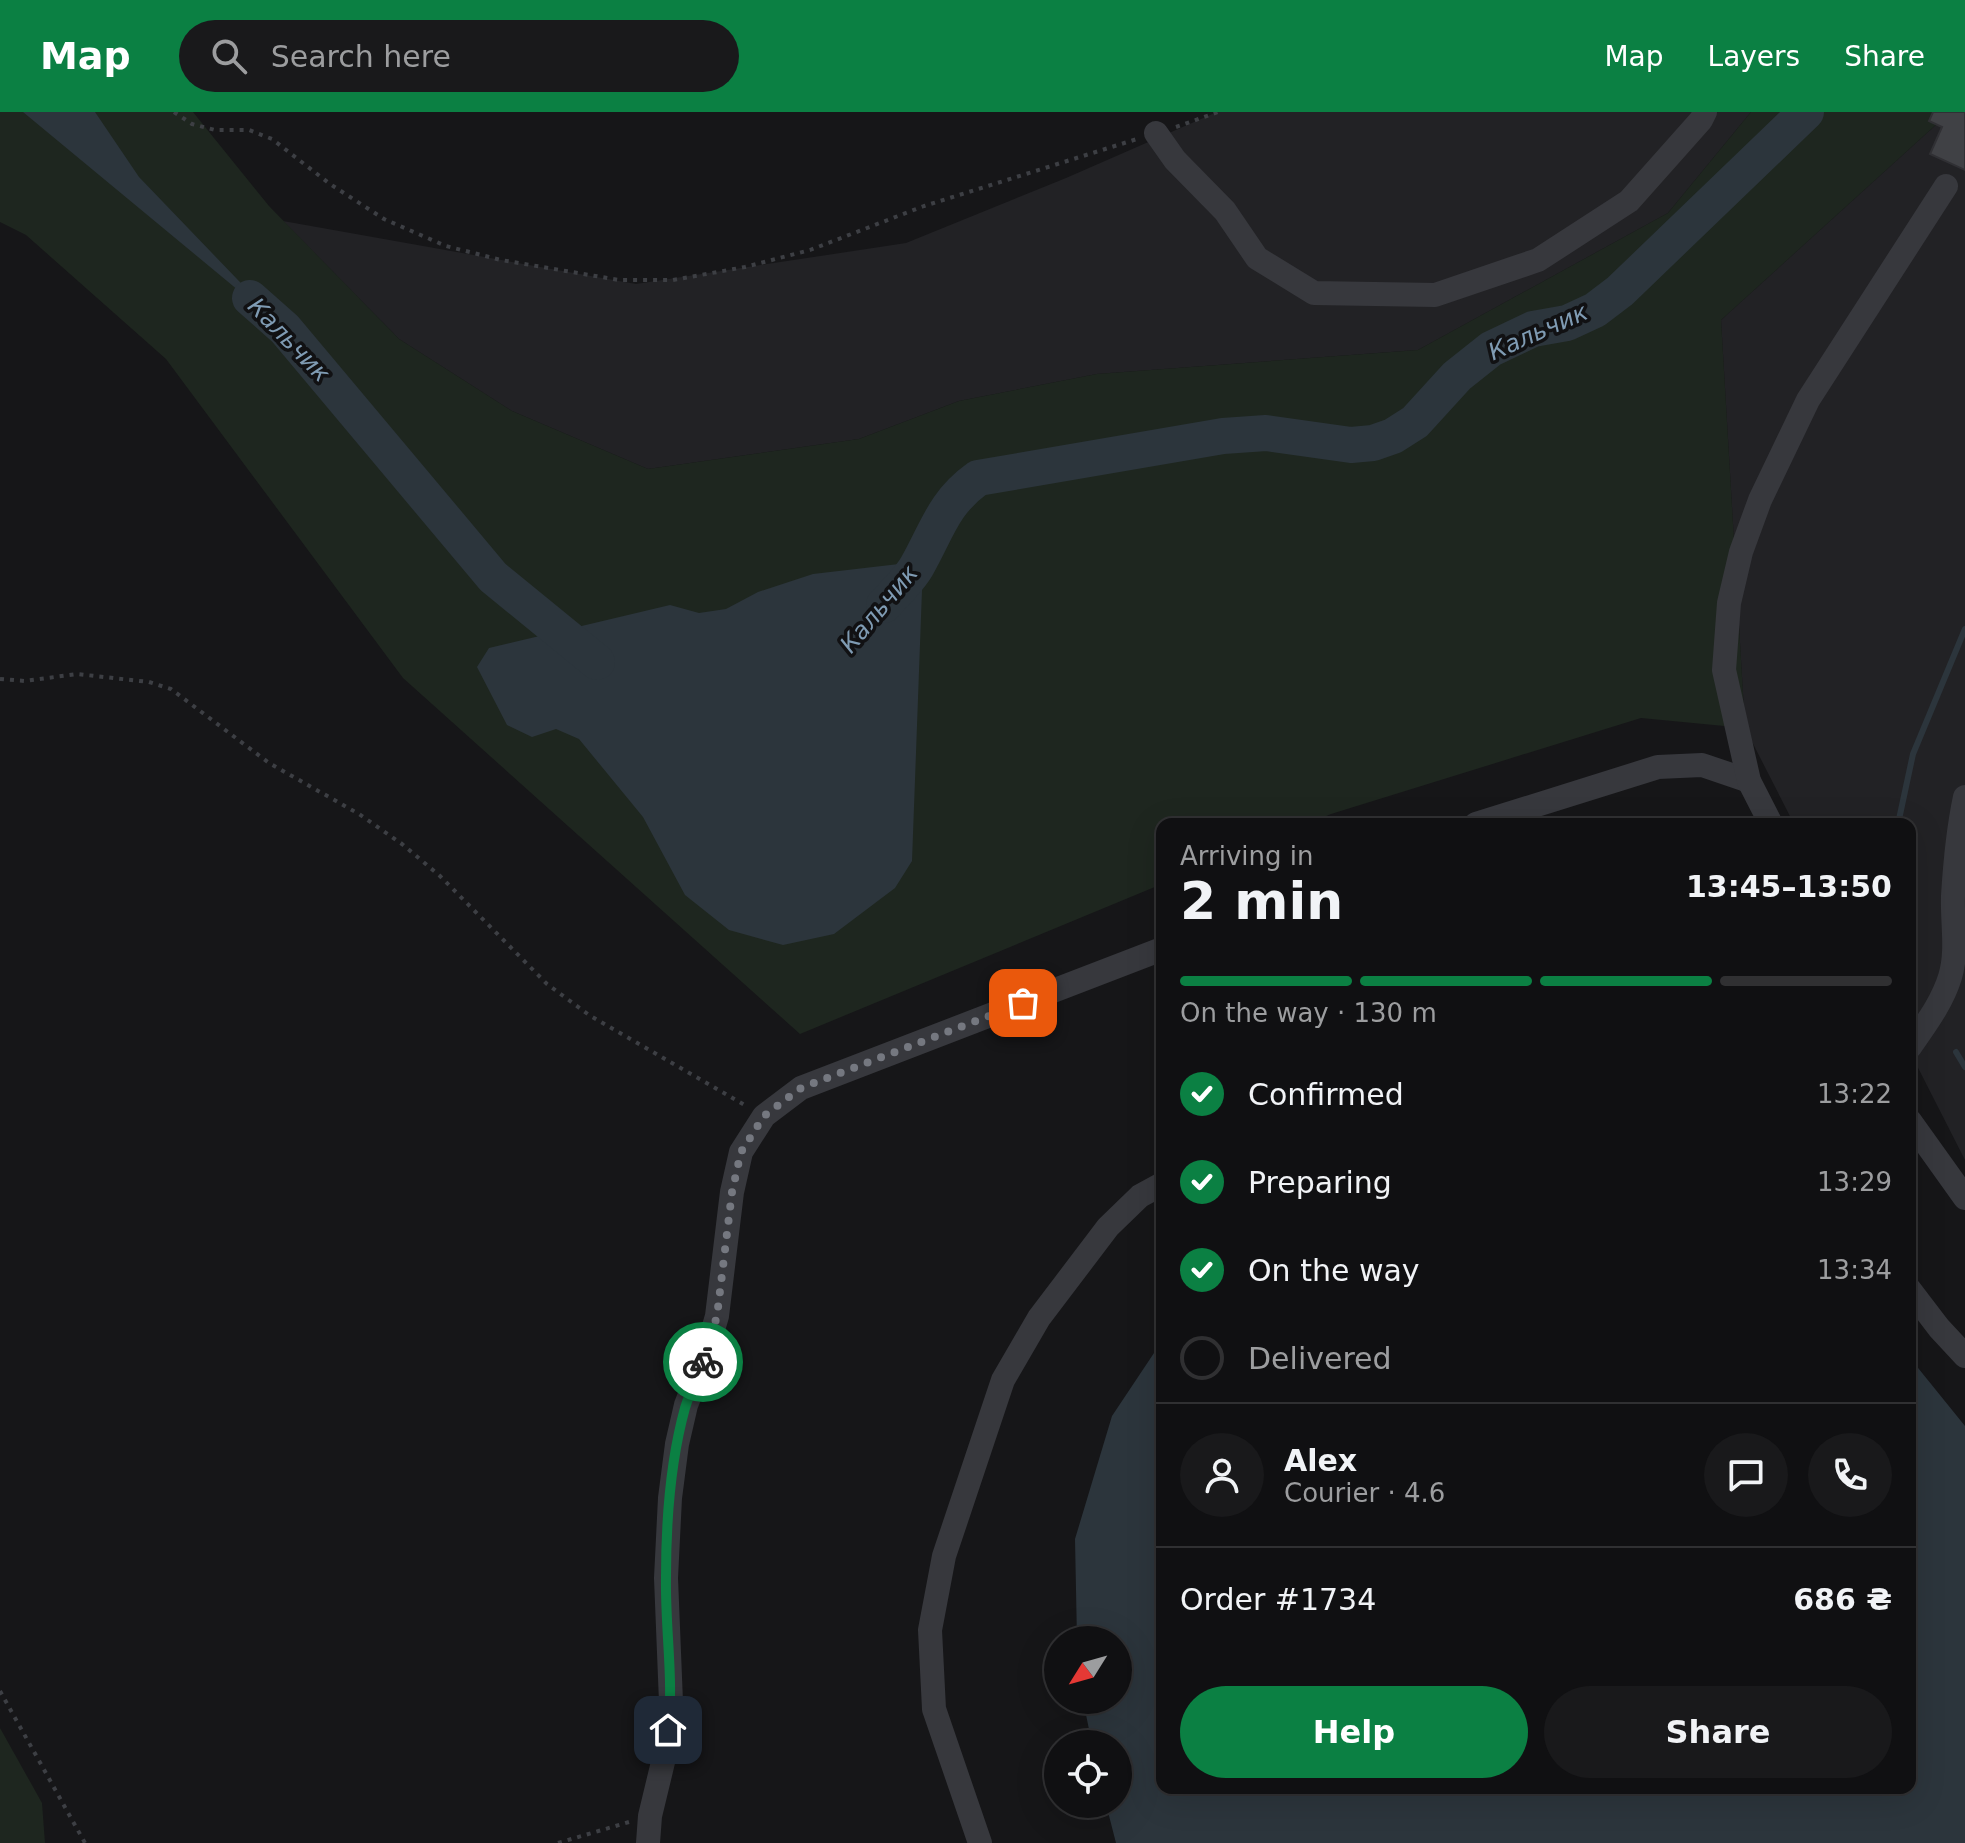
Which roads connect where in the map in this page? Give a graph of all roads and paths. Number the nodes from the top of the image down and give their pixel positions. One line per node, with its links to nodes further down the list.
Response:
1 (174, 112): 4 (path)
2 (1218, 112): 4 (path)
3 (1705, 112): 4 (street)
4 (1156, 133)
5 (1946, 186): 7 (street)
6 (0, 679): 14 (path)
7 (1749, 781): 9 (street); 10 (street)
8 (1965, 797): 12 (street)
9 (1495, 818)
10 (1768, 818)
11 (1156, 951): 14 (street)
12 (1958, 984): 13 (street)
13 (1916, 1038)
14 (764, 1116): 21 (street)
15 (1916, 1129): 17 (street)
16 (1156, 1187): 25 (street)
17 (1965, 1198)
18 (1916, 1298): 19 (street)
19 (1965, 1356)
20 (0, 1691): 22 (path)
21 (650, 1816): 23 (path); 24 (street)
22 (86, 1843)
23 (558, 1843)
24 (648, 1843)
25 (980, 1843)

